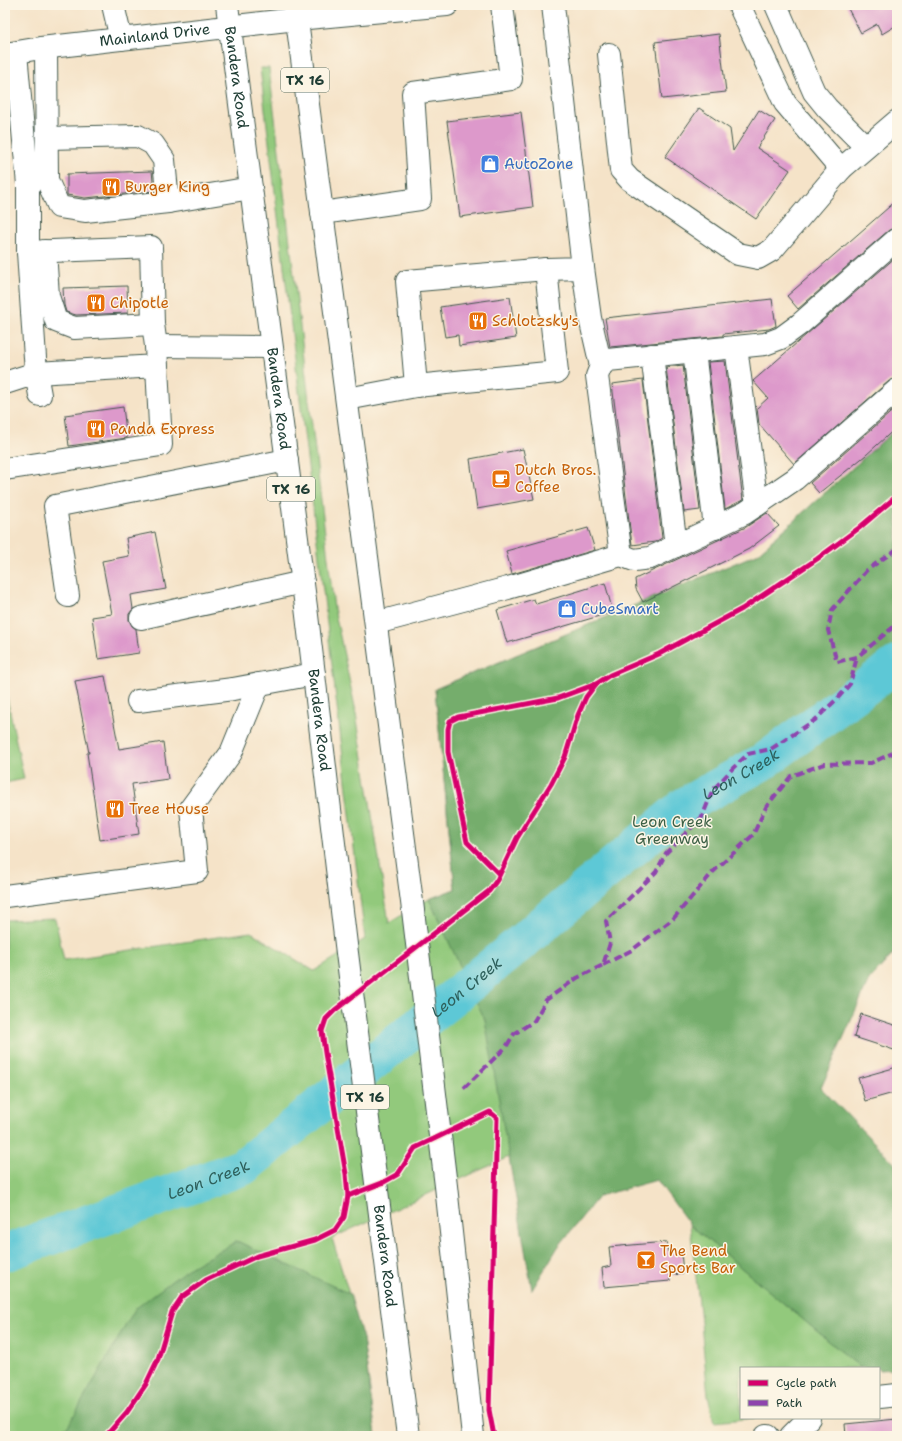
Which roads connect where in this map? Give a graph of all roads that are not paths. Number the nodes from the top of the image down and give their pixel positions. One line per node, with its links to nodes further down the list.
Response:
1 (113, 5): 10 (main road)
2 (227, 5): 9 (main road, Bandera Road / TX 16)
3 (448, 5): 8 (main road, Mainland Drive)
4 (502, 5): 20 (main road)
5 (553, 5): 23 (main road)
6 (739, 5): 17 (main road)
7 (776, 5): 16 (main road)
8 (296, 12): 9 (main road, Mainland Drive); 20 (main road, TX 16)
9 (230, 27): 10 (main road, Mainland Drive); 18 (main road, Bandera Road / TX 16)
10 (120, 39): 11 (main road, Mainland Drive)
11 (46, 48): 12 (main road, Mainland Drive); 15 (main road)
12 (11, 54): 22 (main road)
13 (609, 54): 17 (main road)
14 (897, 121): 16 (main road)
15 (47, 138): 19 (main road); 19 (main road)
16 (866, 147): 17 (main road)
17 (841, 169)
18 (251, 188): 19 (main road); 27 (main road, Bandera Road / TX 16)
19 (168, 202)
20 (322, 213): 37 (main road, TX 16)
21 (897, 239): 26 (main road)
22 (37, 251): 25 (main road); 25 (main road); 32 (main road)
23 (583, 268): 24 (main road); 31 (main road)
24 (546, 269): 34 (main road); 34 (main road)
25 (153, 324): 30 (main road)
26 (736, 346): 28 (main road); 40 (main road)
27 (272, 348): 30 (main road); 38 (main road, Bandera Road / TX 16)
28 (694, 351): 29 (main road); 41 (main road)
29 (652, 355): 31 (main road); 42 (main road)
30 (157, 356): 32 (main road); 39 (main road)
31 (601, 366): 43 (main road)
32 (36, 373): 33 (main road); 36 (main road)
33 (5, 383)
34 (416, 386): 37 (main road)
35 (897, 390): 40 (main road)
36 (40, 395)
37 (347, 399): 47 (main road, TX 16)
38 (287, 460): 44 (main road, Bandera Road / TX 16); 45 (main road)
39 (5, 469)
40 (757, 505): 41 (main road)
41 (715, 528): 42 (main road)
42 (676, 546): 43 (main road)
43 (621, 555): 47 (main road)
44 (303, 582): 46 (main road); 48 (main road, Bandera Road / TX 16)
45 (68, 596)
46 (141, 618)
47 (376, 623): 56 (main road, TX 16)
48 (314, 674): 49 (main road); 55 (main road, Bandera Road / TX 16)
49 (259, 684): 50 (main road); 51 (main road)
50 (138, 701)
51 (5, 896)
52 (897, 1395): 53 (main road)
53 (880, 1397)
54 (808, 1419): 57 (main road)
55 (408, 1436)
56 (473, 1436)
57 (791, 1436)

